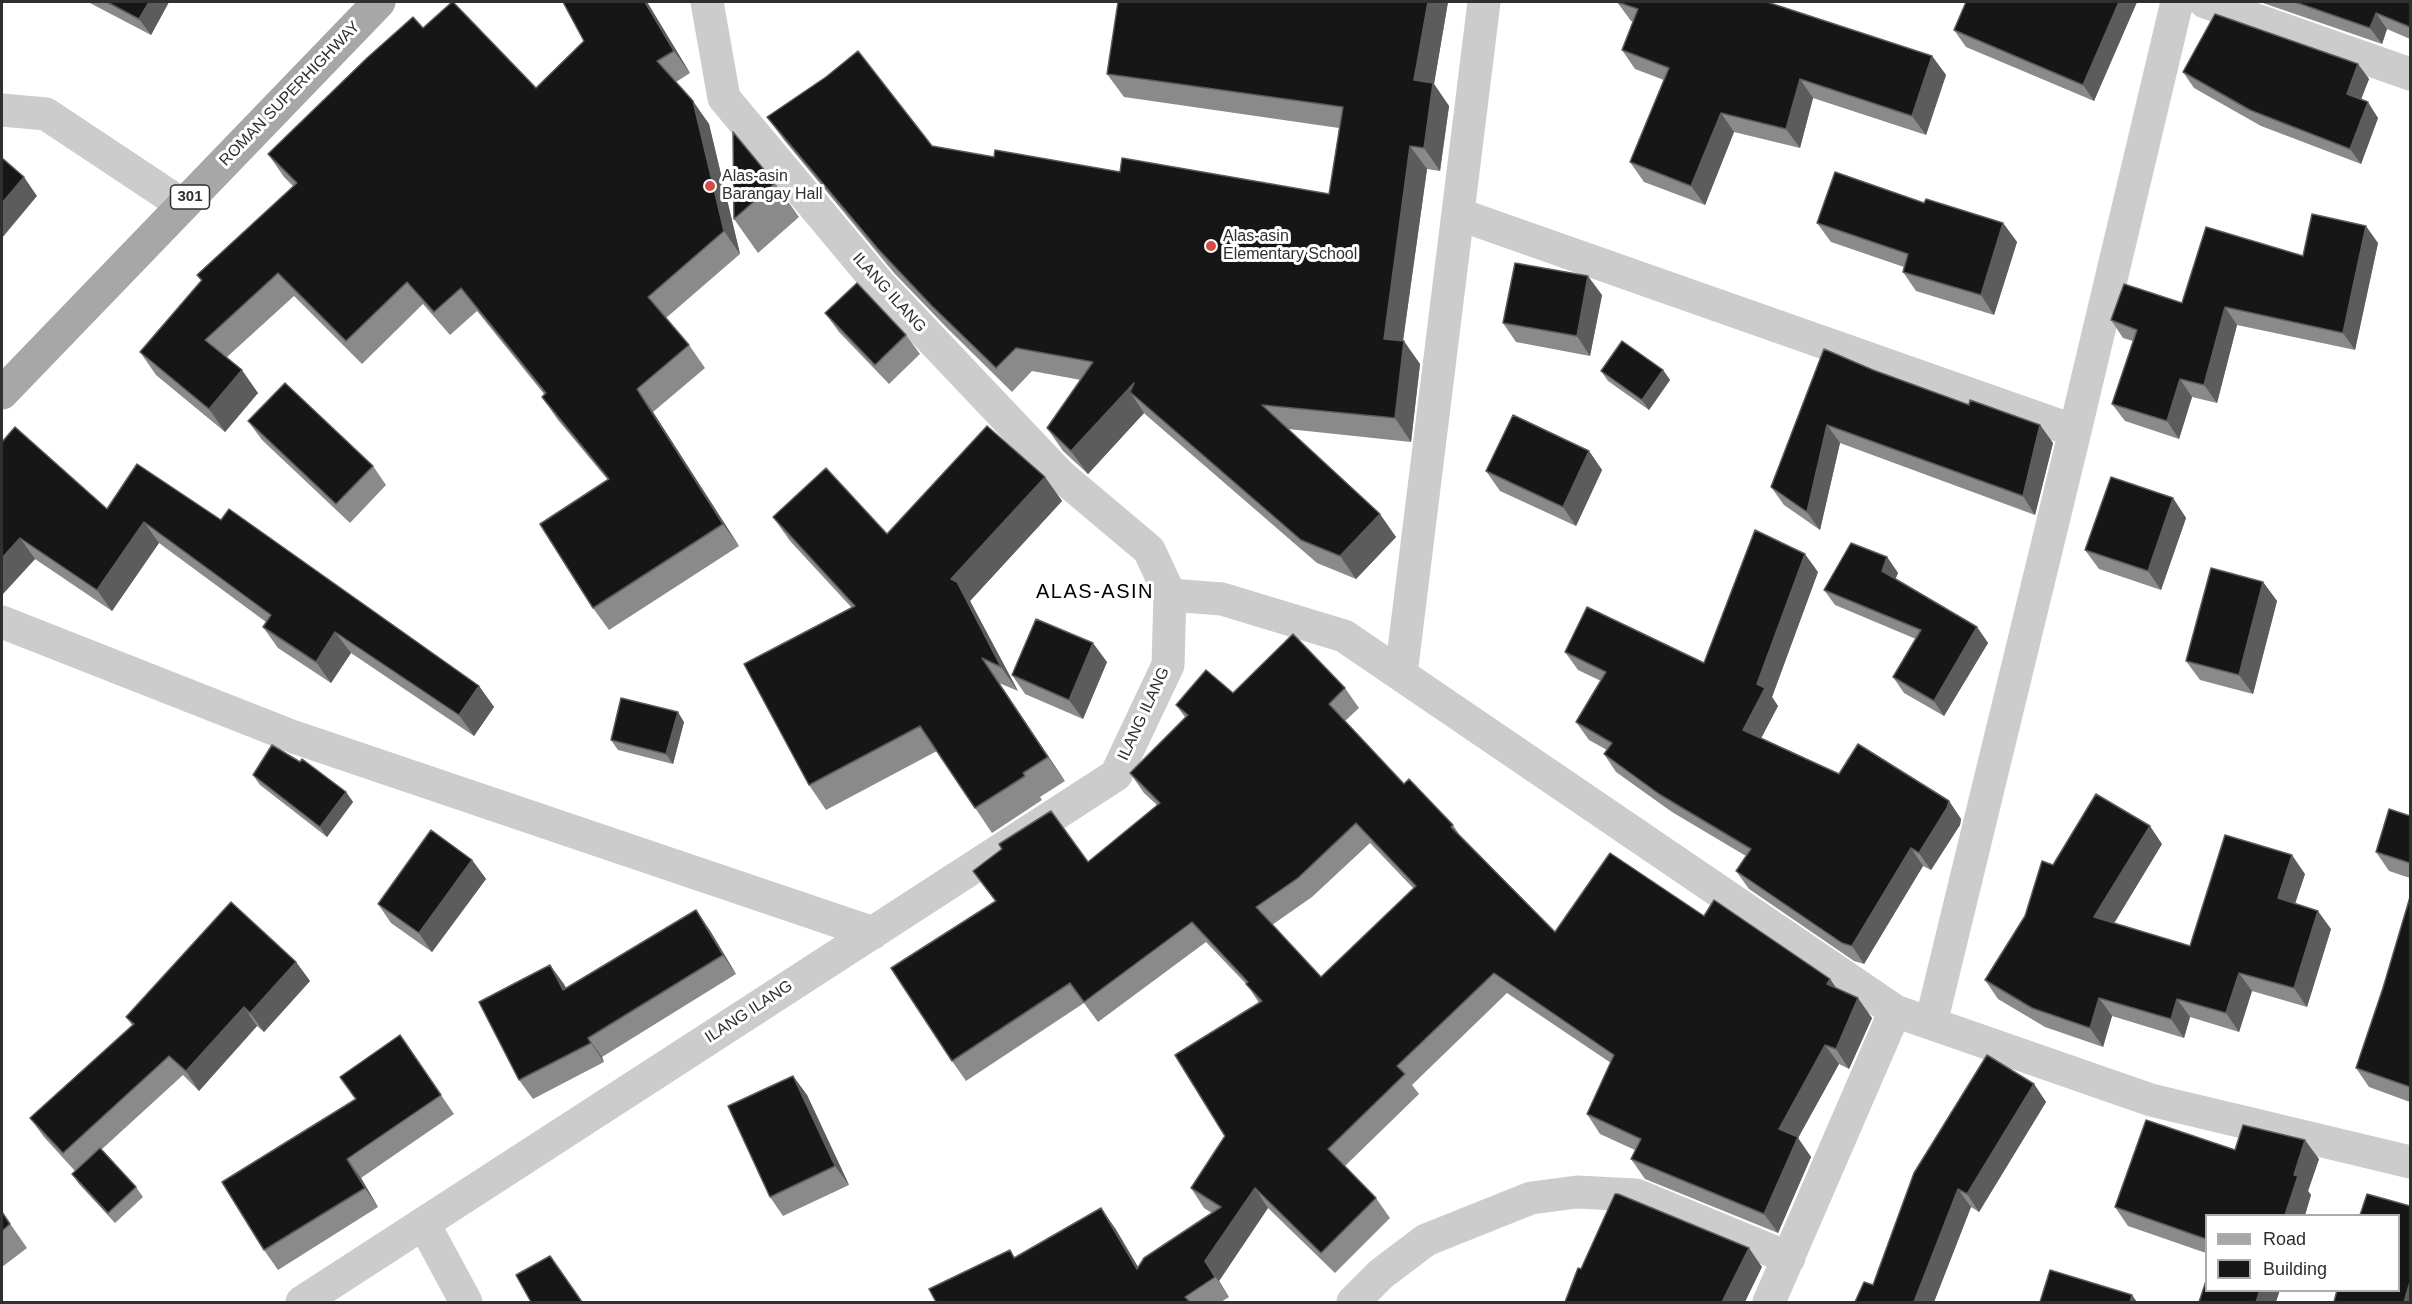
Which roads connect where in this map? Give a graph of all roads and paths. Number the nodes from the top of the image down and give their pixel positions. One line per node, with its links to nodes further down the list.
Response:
1 (379, 2): 8 (main road, ROMAN SUPERHIGHWAY / 301)
2 (707, 2): 12 (street, ILANG ILANG)
3 (1484, 2): 9 (street)
4 (2177, 2): 11 (street)
5 (2205, 2): 6 (street)
6 (2410, 74)
7 (2, 110): 8 (street)
8 (183, 205): 10 (main road, ROMAN SUPERHIGHWAY / 301)
9 (1458, 214): 11 (street); 14 (street)
10 (2, 393)
11 (2075, 431): 17 (street)
12 (1170, 595): 14 (street); 15 (street, ILANG ILANG)
13 (2, 622): 15 (street)
14 (1401, 674): 16 (street)
15 (873, 933): 19 (street, ILANG ILANG)
16 (1895, 1011): 17 (street); 20 (street)
17 (1930, 1023): 18 (street)
18 (2410, 1162)
19 (424, 1224): 21 (street, ILANG ILANG); 22 (street)
20 (1789, 1258): 23 (street); 24 (street)
21 (302, 1302)
22 (466, 1302)
23 (1353, 1302)
24 (1770, 1302)

